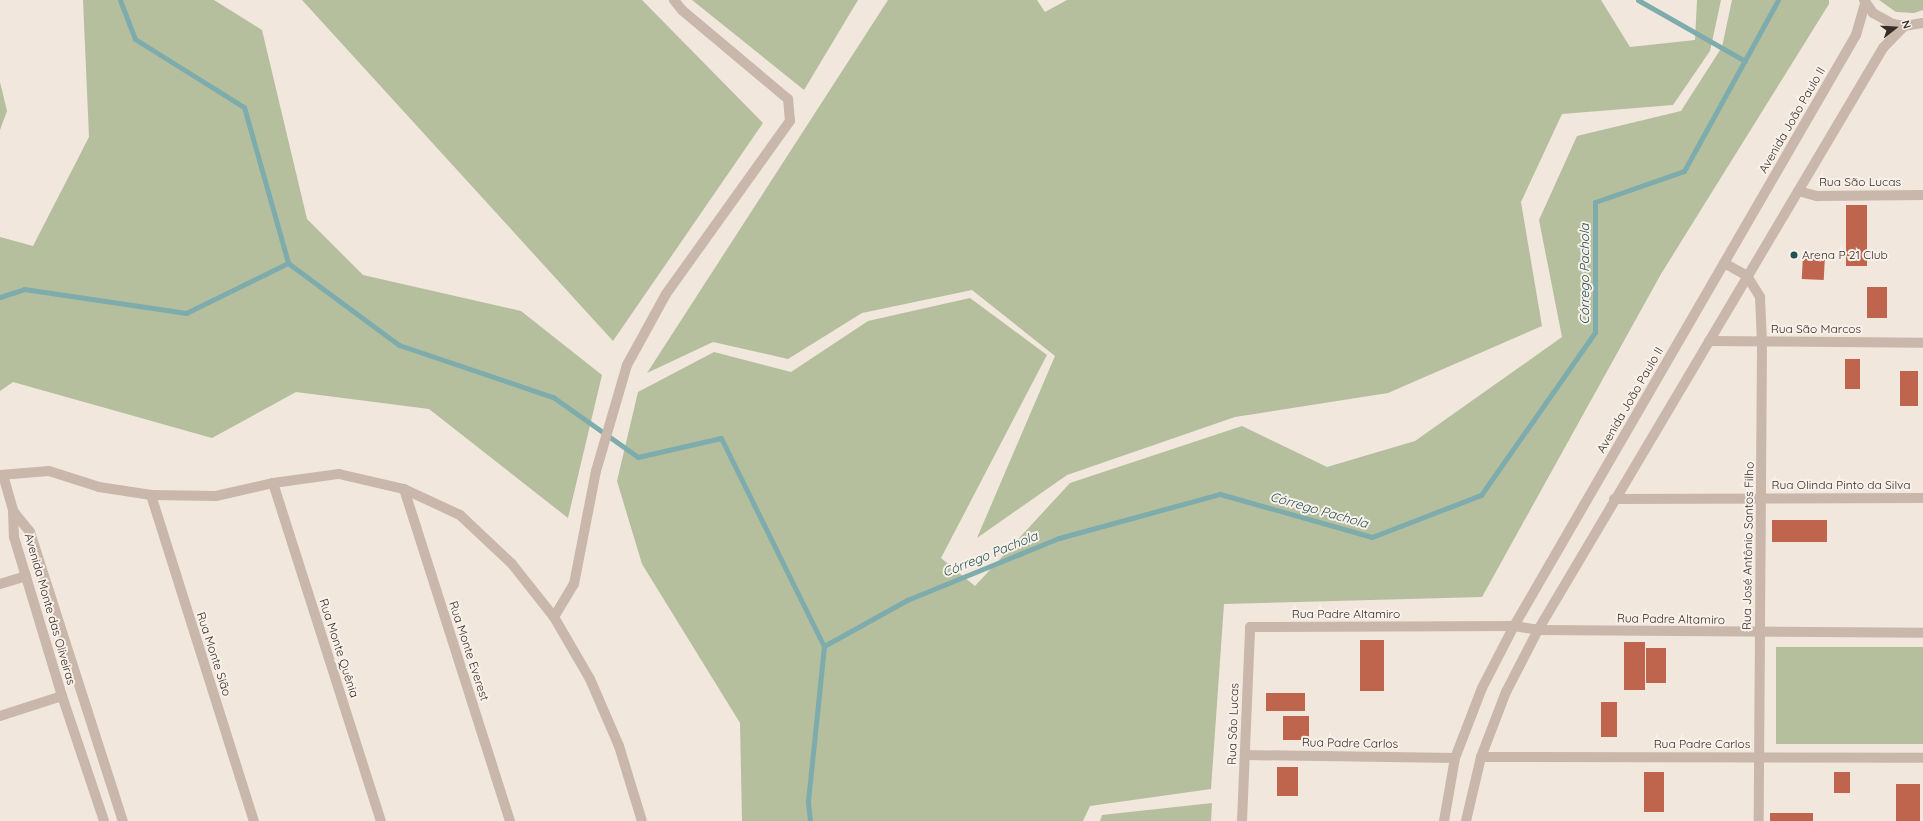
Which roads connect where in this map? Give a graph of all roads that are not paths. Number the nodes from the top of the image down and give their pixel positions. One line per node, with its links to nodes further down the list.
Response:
1 (674, 0): 22 (street)
2 (1865, 2): 4 (street); 7 (street, Avenida João Paulo II)
3 (1923, 23): 4 (street)
4 (1904, 26): 5 (street)
5 (1798, 191): 6 (street, Rua São Lucas); 8 (street)
6 (1923, 195)
7 (1724, 263): 8 (street); 23 (street, Avenida João Paulo II)
8 (1747, 276): 9 (street); 10 (street, Rua José Antônio Santos Filho)
9 (1709, 341): 10 (street, Rua São Marcos); 18 (street)
10 (1762, 342): 11 (street, Rua São Marcos); 16 (street, Rua José Antônio Santos Filho)
11 (1923, 342)
12 (1, 475): 15 (street); 19 (street)
13 (273, 483): 14 (street); 15 (street); 38 (street, Rua Monte Quênia)
14 (404, 489): 22 (street); 39 (street, Rua Monte Everest)
15 (151, 495): 37 (street, Rua Monte Sião)
16 (1762, 498): 17 (street, Rua Olinda Pinto da Silva); 18 (street, Rua Olinda Pinto da Silva); 26 (street, Rua José Antônio Santos Filho)
17 (1923, 498)
18 (1614, 499): 25 (street)
19 (13, 511): 20 (street, Avenida Monte das Oliveiras); 36 (street, Avenida Monte das Oliveiras)
20 (26, 576): 21 (street); 28 (street, Avenida Monte das Oliveiras)
21 (0, 584)
22 (554, 617): 40 (street)
23 (1514, 626): 24 (street, Rua Padre Altamiro); 25 (street, Rua Padre Altamiro); 33 (street, Avenida João Paulo II)
24 (1250, 627): 30 (street, Rua São Lucas)
25 (1538, 630): 26 (street, Rua Padre Altamiro); 31 (street)
26 (1760, 633): 27 (street, Rua Padre Altamiro); 32 (street, Rua José Antônio Santos Filho)
27 (1923, 633)
28 (62, 696): 29 (street); 35 (street, Avenida Monte das Oliveiras)
29 (0, 716)
30 (1244, 755): 33 (street, Rua Padre Carlos); 41 (street, Rua São Lucas)
31 (1481, 757): 32 (street, Rua Padre Carlos); 43 (street)
32 (1760, 757): 34 (street, Rua Padre Carlos); 44 (street, Rua José Antônio Santos Filho)
33 (1456, 758): 42 (street, Avenida João Paulo II)
34 (1923, 758)
35 (100, 820)
36 (123, 821)
37 (254, 821)
38 (381, 821)
39 (510, 821)
40 (642, 821)
41 (1242, 821)
42 (1444, 821)
43 (1466, 821)
44 (1759, 821)

